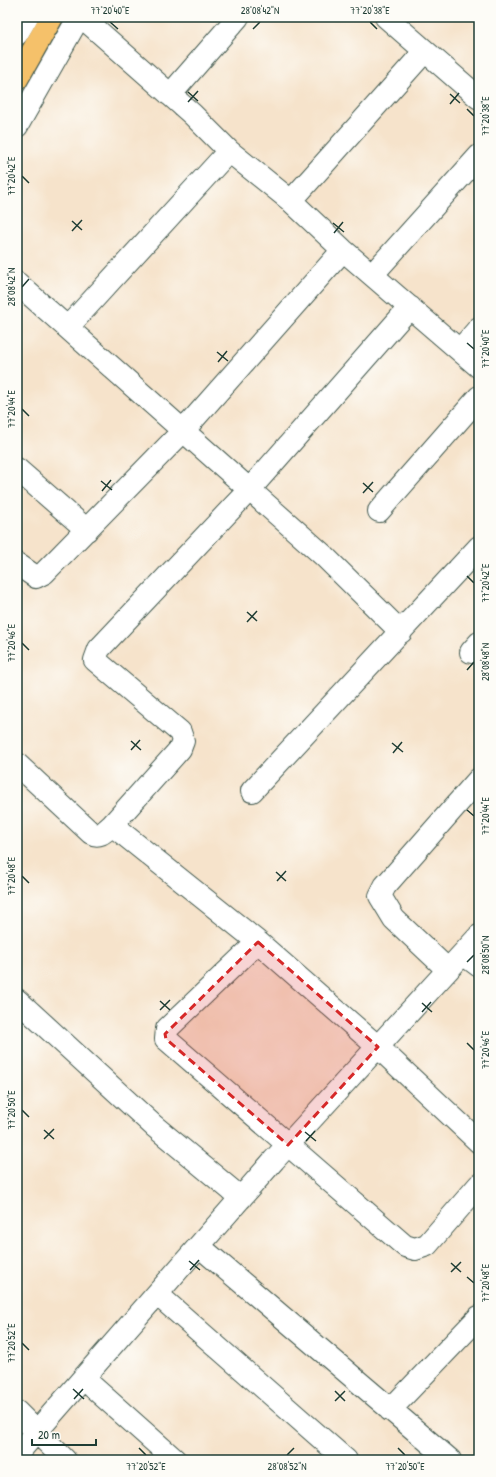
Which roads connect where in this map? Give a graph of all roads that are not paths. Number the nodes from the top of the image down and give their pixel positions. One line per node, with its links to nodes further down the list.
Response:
1 (27, 17): 7 (street)
2 (52, 17): 9 (highway)
3 (79, 17): 12 (street)
4 (82, 17): 10 (street)
5 (238, 17): 10 (street)
6 (386, 17): 8 (street)
7 (17, 34)
8 (425, 51): 11 (street); 15 (street)
9 (17, 79)
10 (170, 95): 13 (street)
11 (479, 98)
12 (17, 126)
13 (229, 151): 15 (street); 20 (street)
14 (479, 156): 17 (street)
15 (291, 201): 16 (street)
16 (344, 250): 17 (street); 25 (street)
17 (373, 274): 19 (street)
18 (17, 283): 20 (street)
19 (410, 307): 22 (street); 27 (street)
20 (68, 328): 25 (street)
21 (479, 328): 22 (street)
22 (460, 350): 23 (street)
23 (479, 367)
24 (479, 397): 28 (street)
25 (184, 430): 27 (street); 29 (street)
26 (17, 469): 29 (street)
27 (250, 489): 32 (street); 36 (street)
28 (379, 511)
29 (87, 530): 31 (street)
30 (479, 547): 32 (street)
31 (17, 564)
32 (401, 632): 35 (street)
33 (17, 764): 36 (street)
34 (479, 779): 40 (street)
35 (252, 791)
36 (112, 825): 38 (street)
37 (479, 936): 39 (street)
38 (258, 942): 42 (street); 44 (street)
39 (471, 960): 40 (street)
40 (448, 970): 42 (street)
41 (17, 1000): 46 (street)
42 (378, 1048): 43 (street); 44 (street)
43 (479, 1142)
44 (288, 1145): 45 (street); 46 (street)
45 (479, 1185)
46 (241, 1198): 47 (street)
47 (200, 1246): 48 (street); 51 (street)
48 (158, 1295): 50 (street); 57 (street)
49 (479, 1317): 51 (street)
50 (84, 1378): 53 (street); 56 (street)
51 (390, 1410): 58 (street)
52 (17, 1412): 53 (street)
53 (38, 1431): 54 (street); 55 (street)
54 (17, 1454)
55 (65, 1460)
56 (175, 1460)
57 (346, 1460)
58 (450, 1460)

